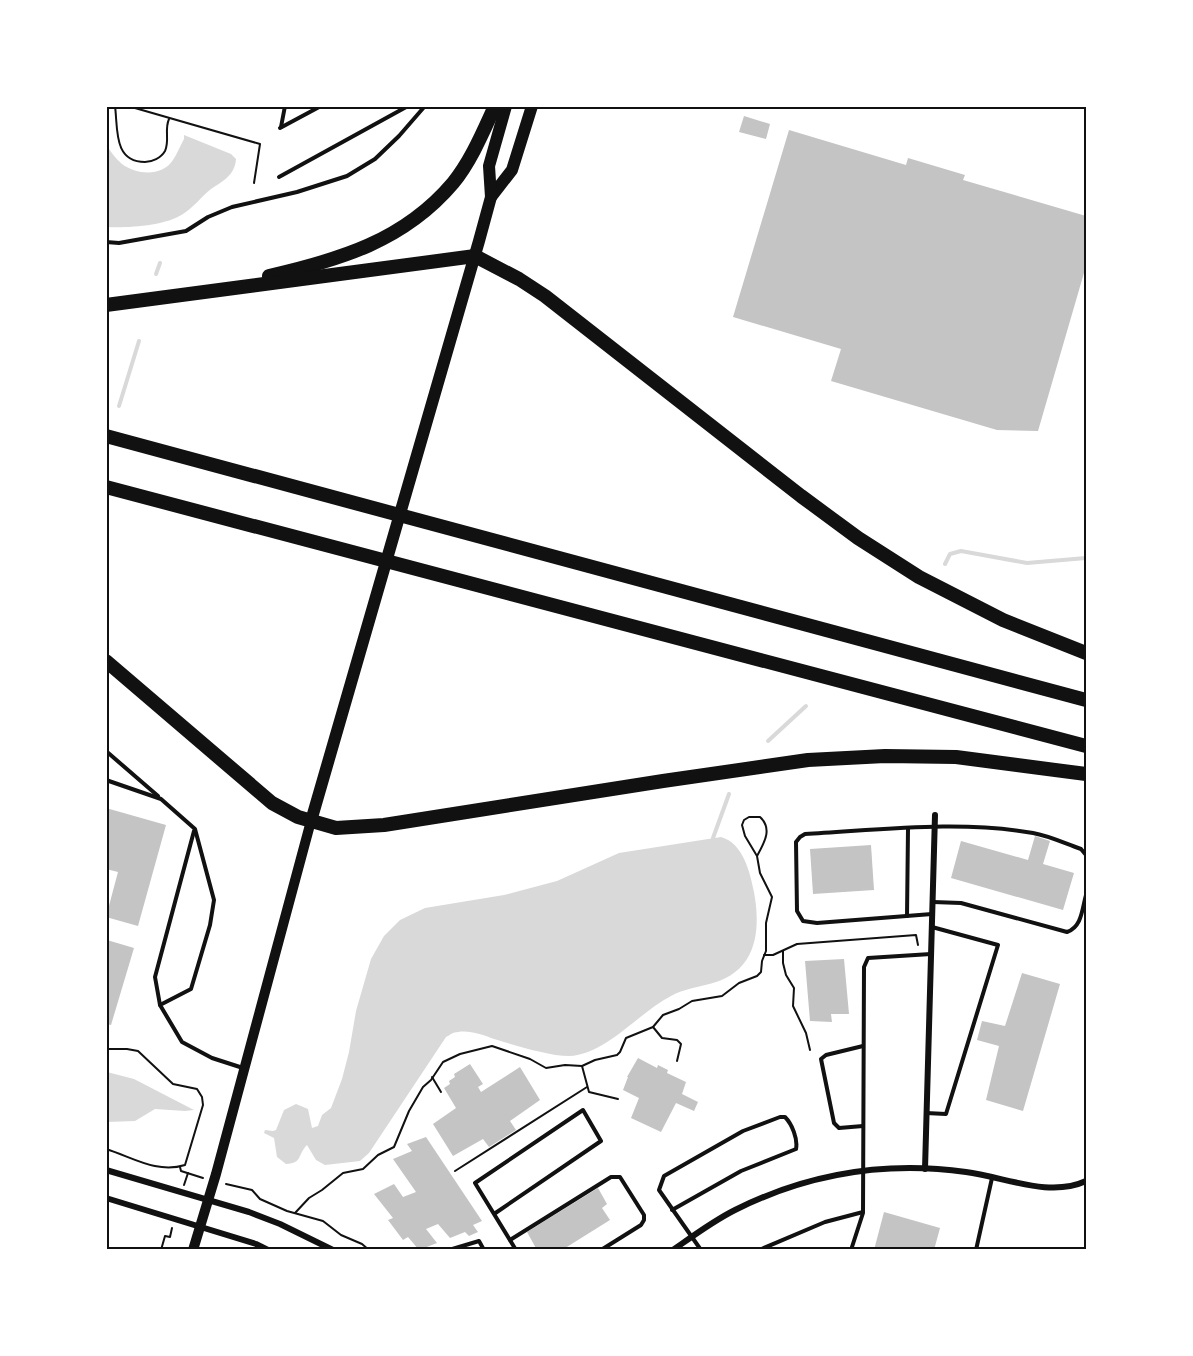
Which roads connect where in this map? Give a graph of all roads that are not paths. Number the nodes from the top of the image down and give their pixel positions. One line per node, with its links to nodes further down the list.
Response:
1 (285, 106): 2 (lane)
2 (321, 106)
3 (408, 106): 8 (lane)
4 (425, 106): 10 (lane)
5 (495, 106): 12 (highway)
6 (506, 106): 9 (main road)
7 (532, 106): 9 (main road)
8 (279, 177)
9 (491, 197): 11 (main road)
10 (106, 242)
11 (475, 256): 12 (highway); 16 (highway); 25 (main road)
12 (184, 295): 13 (highway)
13 (106, 305)
14 (106, 436): 18 (highway)
15 (106, 487): 19 (highway)
16 (1086, 653)
17 (106, 661): 25 (highway)
18 (1086, 700)
19 (1086, 746)
20 (106, 751): 23 (lane)
21 (1086, 774): 25 (highway)
22 (106, 780): 23 (lane)
23 (161, 799): 27 (lane)
24 (935, 815): 26 (street)
25 (311, 821): 38 (main road)
26 (935, 827): 28 (lane); 29 (lane); 31 (street)
27 (195, 829): 36 (lane); 36 (lane)
28 (908, 829): 33 (lane); 33 (lane)
29 (1086, 855)
30 (1086, 895): 31 (lane)
31 (933, 902): 32 (street)
32 (932, 914): 33 (lane); 34 (street)
33 (908, 916)
34 (932, 927): 35 (street); 39 (lane)
35 (931, 954): 37 (lane); 39 (street)
36 (160, 1005): 38 (lane)
37 (863, 1046): 40 (lane); 40 (lane)
38 (245, 1069): 47 (main road)
39 (926, 1113): 41 (street)
40 (863, 1126): 43 (lane)
41 (925, 1168): 43 (street); 44 (street)
42 (106, 1170): 47 (street)
43 (862, 1171): 49 (lane); 52 (street)
44 (992, 1177): 45 (street); 65 (lane)
45 (1086, 1181)
46 (106, 1198): 51 (street)
47 (208, 1201): 51 (main road); 56 (street)
48 (672, 1210): 48 (lane); 52 (lane)
49 (863, 1212): 63 (lane); 64 (lane)
50 (494, 1214): 50 (lane); 53 (lane)
51 (201, 1226): 54 (main road); 55 (street)
52 (693, 1237): 61 (street); 62 (lane)
53 (510, 1240): 59 (lane); 60 (lane)
54 (194, 1250)
55 (268, 1250)
56 (333, 1250)
57 (449, 1250): 58 (lane)
58 (484, 1250)
59 (516, 1250)
60 (601, 1250)
61 (673, 1250)
62 (701, 1250)
63 (759, 1250)
64 (851, 1250)
65 (976, 1250)

